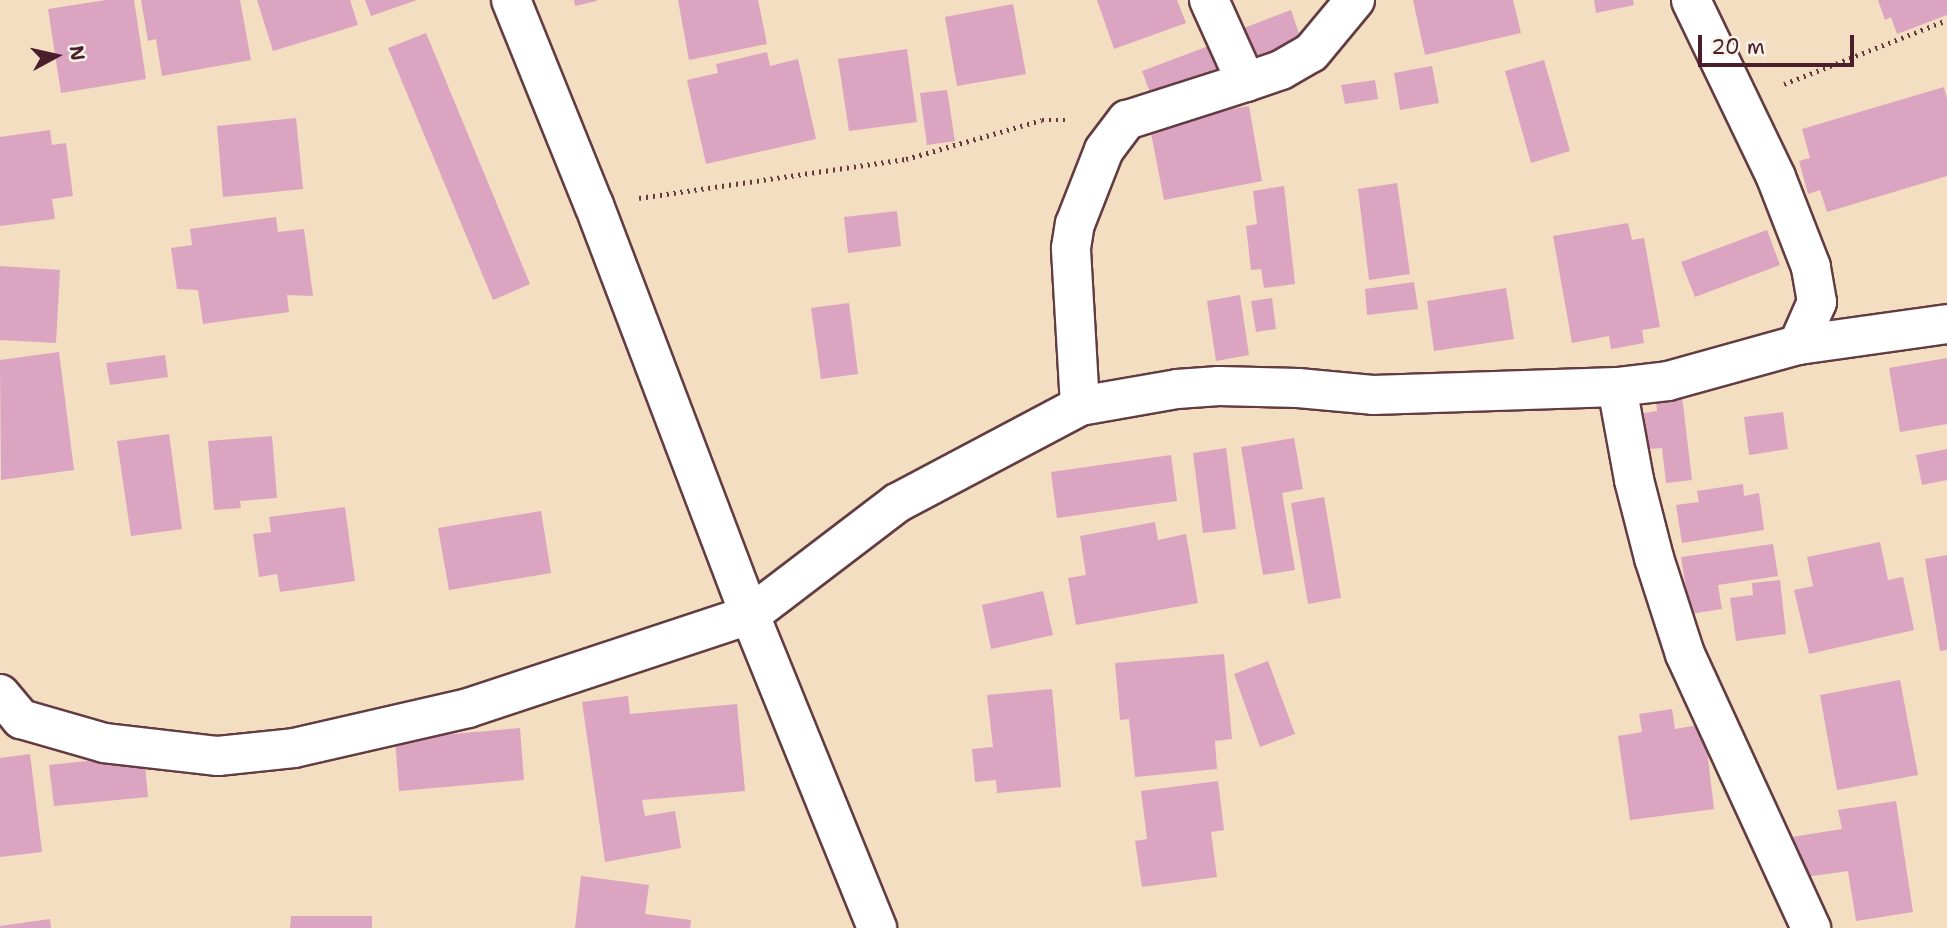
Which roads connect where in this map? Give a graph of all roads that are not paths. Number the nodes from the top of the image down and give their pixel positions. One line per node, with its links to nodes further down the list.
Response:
1 (511, 0): 10 (street)
2 (1209, 0): 5 (street)
3 (1355, 0): 5 (street)
4 (1691, 0): 7 (street)
5 (1247, 82): 9 (street)
6 (1947, 324): 7 (street)
7 (1798, 345): 8 (street)
8 (1617, 387): 9 (street); 13 (street)
9 (1080, 406): 10 (street)
10 (750, 615): 11 (street); 12 (street)
11 (0, 694)
12 (877, 928)
13 (1811, 928)

